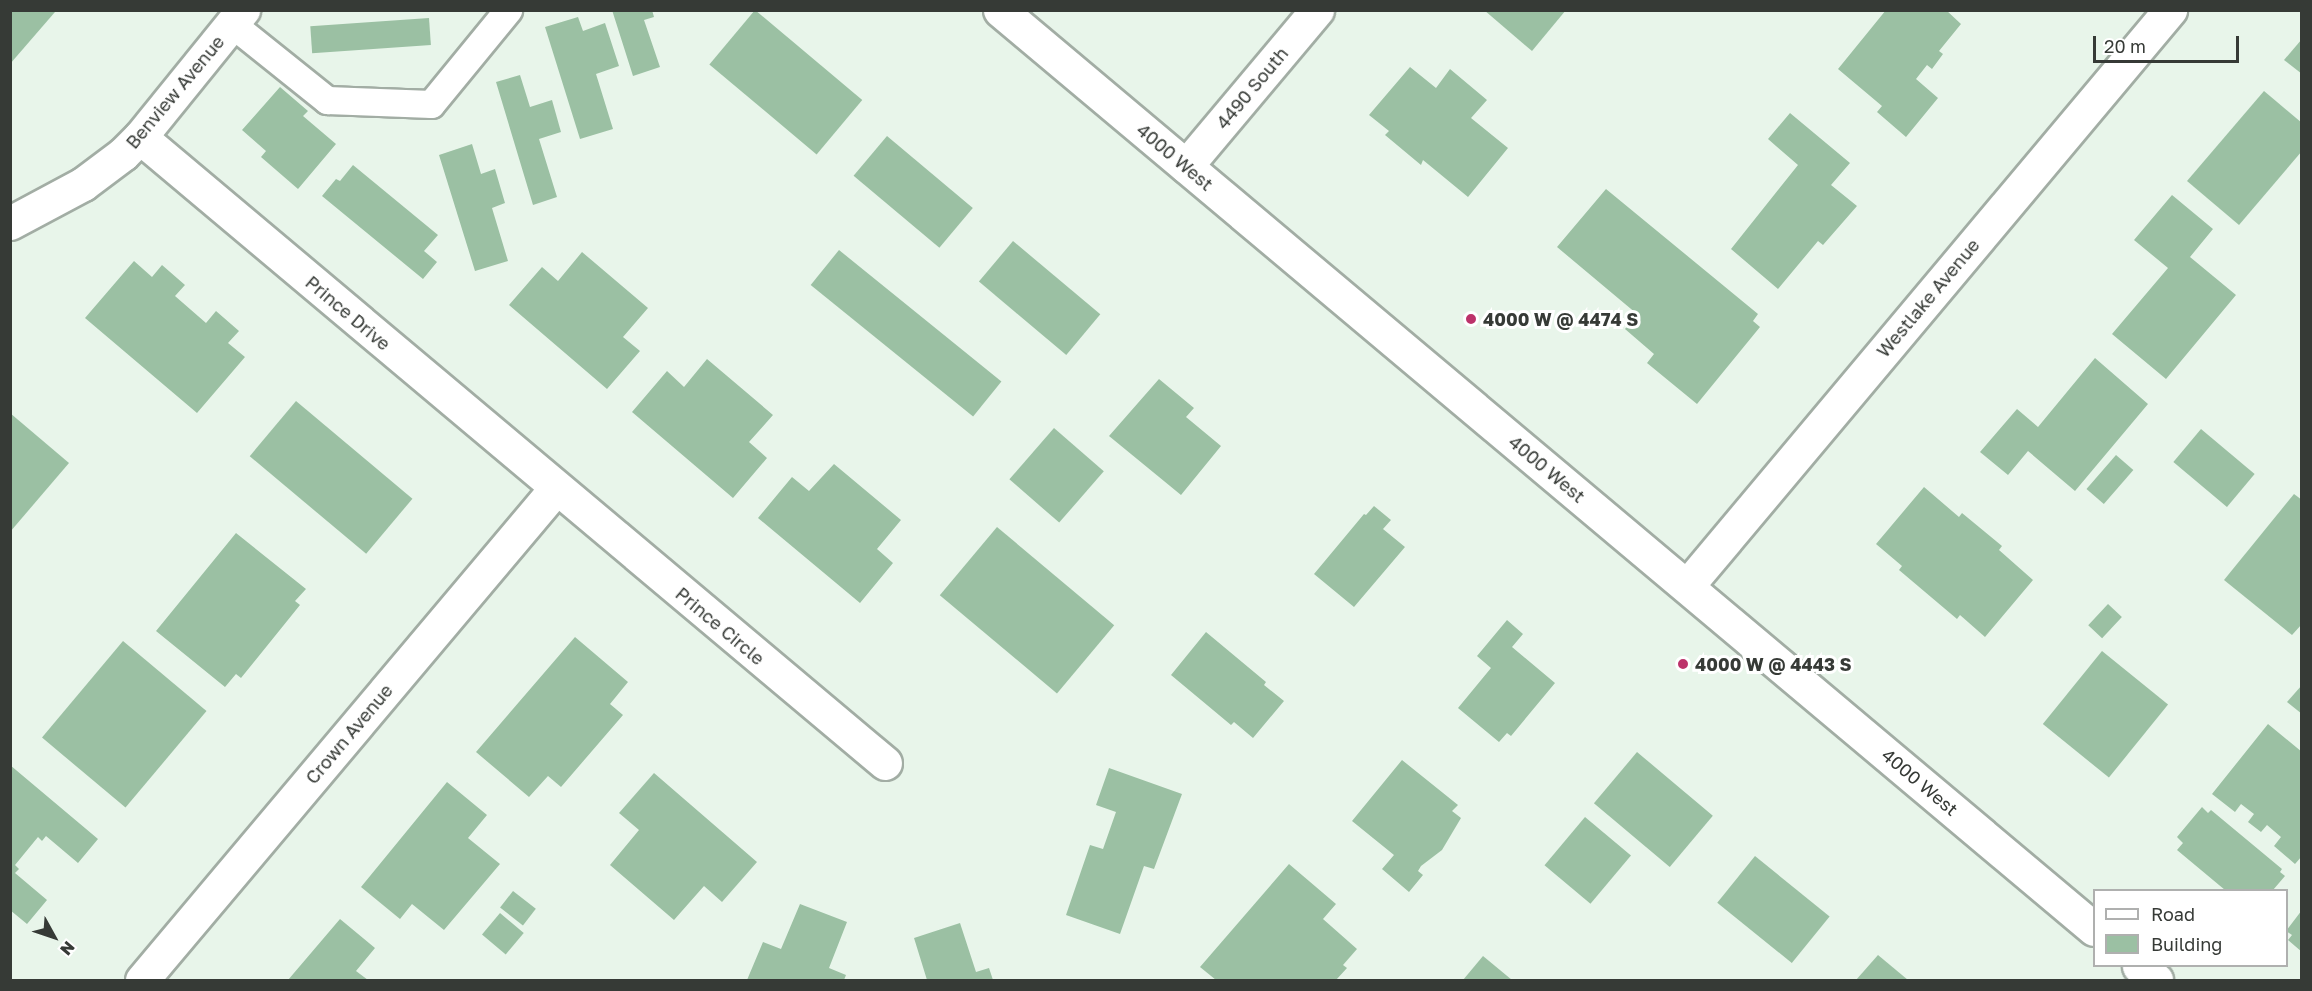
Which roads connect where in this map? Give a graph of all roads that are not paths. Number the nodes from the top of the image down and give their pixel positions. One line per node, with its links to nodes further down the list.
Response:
1 (508, 10): 5 (lane)
2 (1000, 10): 7 (street, 4000 West)
3 (1317, 10): 7 (street, 4490 South)
4 (2170, 10): 10 (street, Westlake Avenue)
5 (238, 17): 6 (street, Benview Avenue)
6 (141, 137): 8 (street, Benview Avenue); 9 (street, Prince Drive)
7 (1186, 166): 10 (street, 4000 West)
8 (12, 220)
9 (555, 488): 11 (street, Prince Circle); 14 (street, Crown Avenue)
10 (1687, 586): 12 (street, 4000 West)
11 (885, 763)
12 (2093, 927)
13 (2140, 967): 15 (street)
14 (142, 981)
15 (2156, 981)

